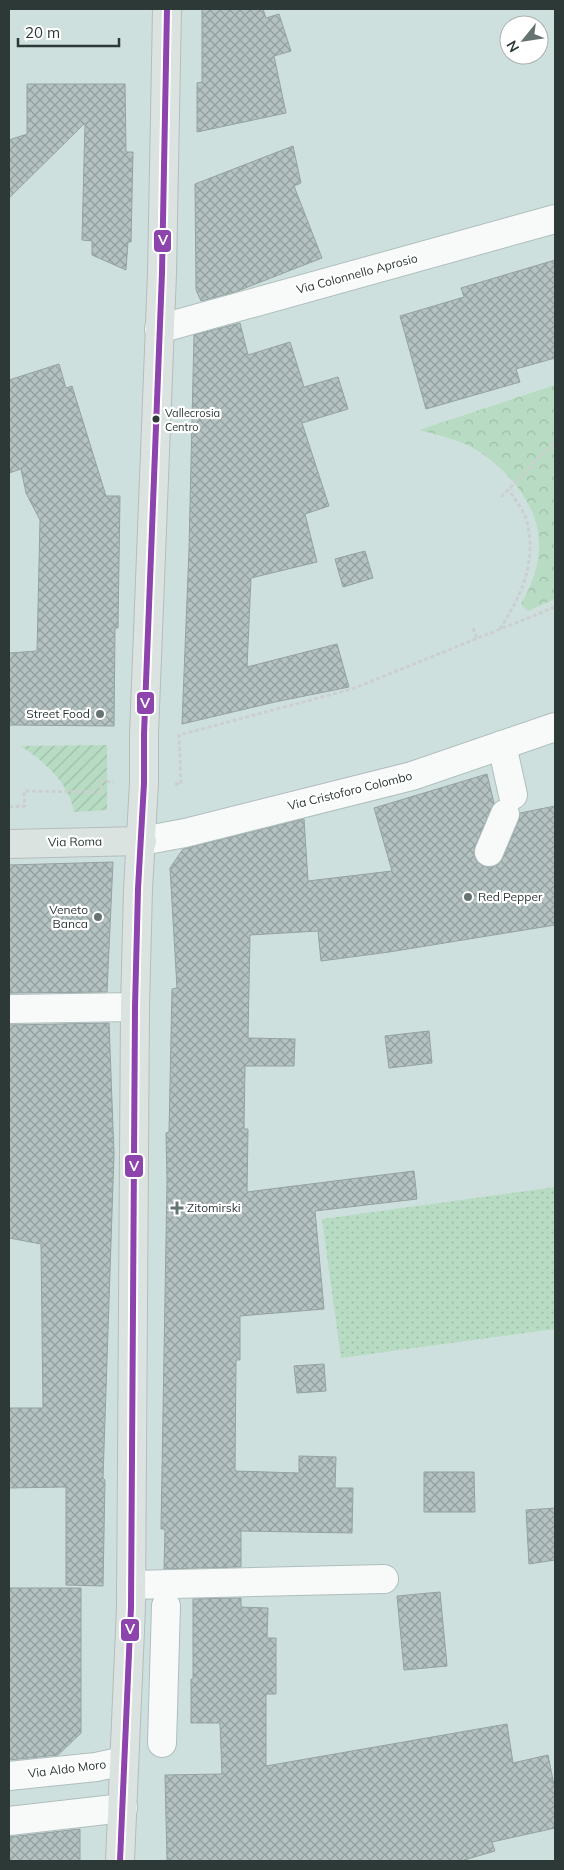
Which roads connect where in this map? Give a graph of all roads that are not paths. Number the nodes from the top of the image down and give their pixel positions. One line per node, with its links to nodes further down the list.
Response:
1 (167, 9): 3 (main road)
2 (555, 219): 3 (street, Via Colonnello Aprosio)
3 (159, 329): 6 (main road)
4 (555, 727): 5 (street, Via Cristoforo Colombo)
5 (502, 745): 6 (street, Via Cristoforo Colombo); 8 (street)
6 (142, 841): 7 (main road, Via Roma); 9 (main road)
7 (9, 844)
8 (489, 852)
9 (135, 1007): 10 (street); 12 (main road)
10 (9, 1009)
11 (384, 1579): 12 (street)
12 (131, 1585): 15 (main road)
13 (166, 1606): 14 (street)
14 (162, 1743)
15 (124, 1761): 16 (street, Via Aldo Moro); 17 (main road)
16 (9, 1776)
17 (123, 1808): 18 (street); 19 (main road)
18 (9, 1821)
19 (120, 1861)

